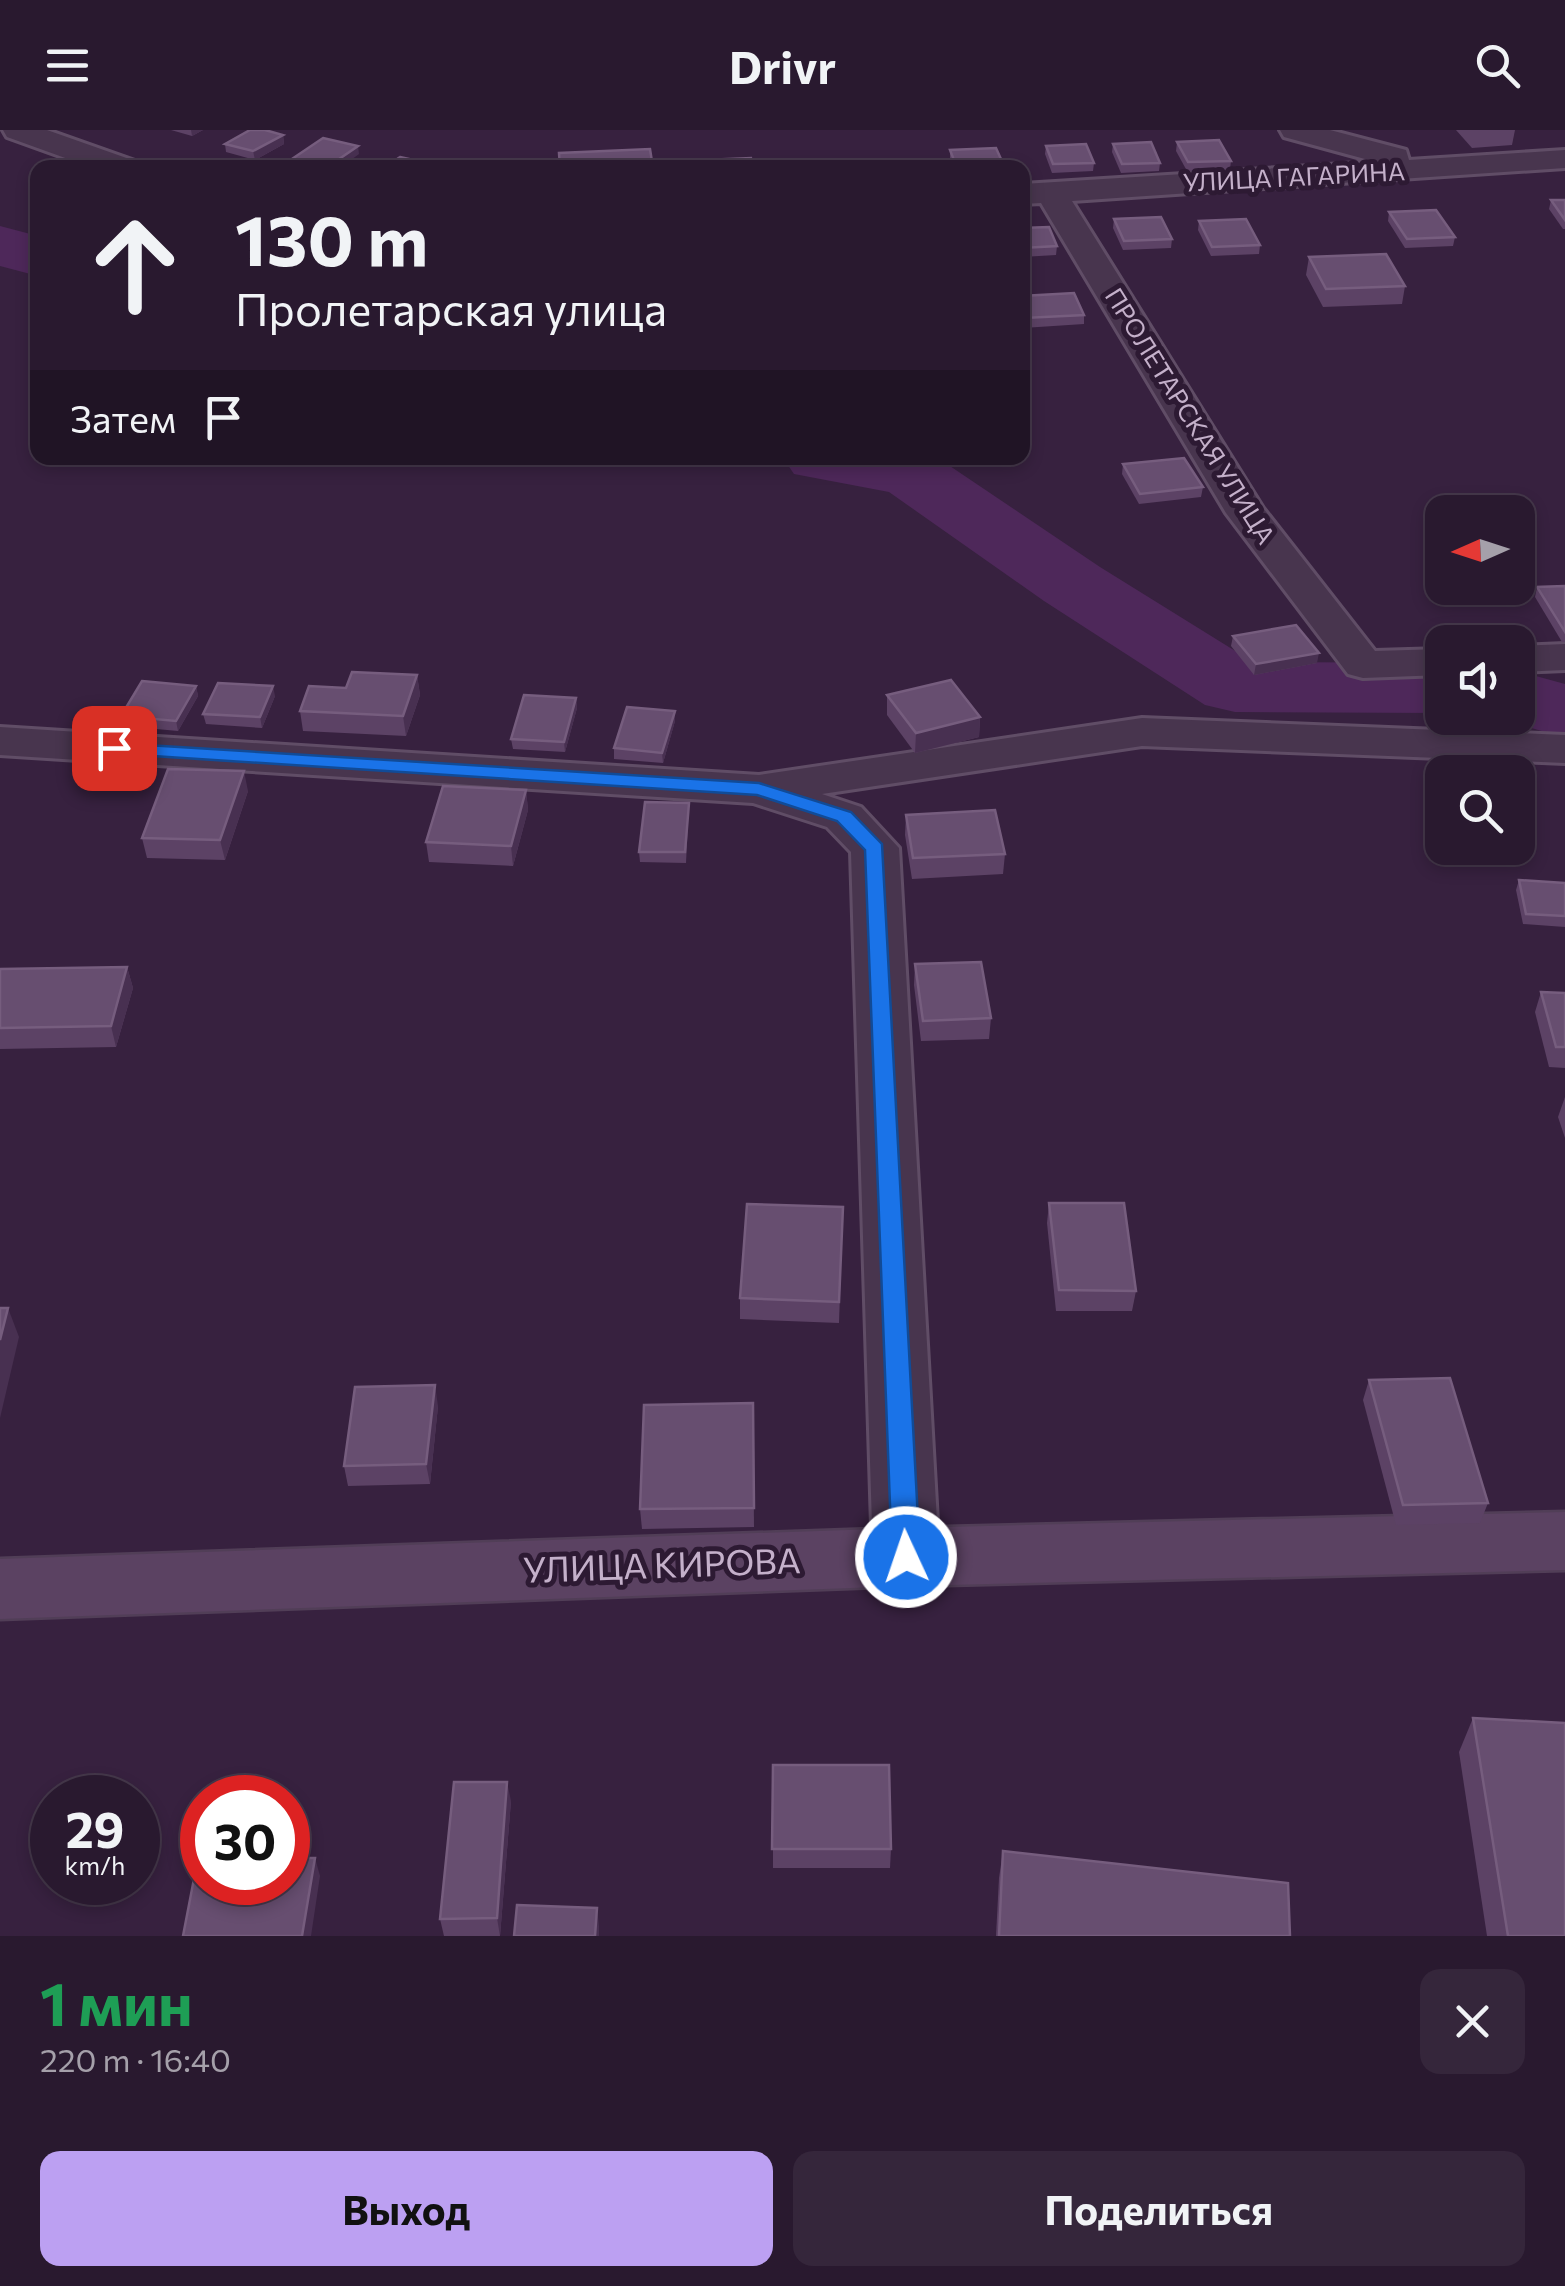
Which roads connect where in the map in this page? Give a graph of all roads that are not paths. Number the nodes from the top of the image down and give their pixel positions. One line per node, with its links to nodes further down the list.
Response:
1 (18, 130): 3 (street)
2 (1295, 130): 5 (street)
3 (102, 160)
4 (1565, 160): 5 (street, УЛИЦА ГАГАРИНА)
5 (1435, 168): 6 (street, УЛИЦА ГАГАРИНА)
6 (1037, 193): 9 (street, ПРОЛЕТАРСКАЯ УЛИЦА)
7 (1565, 657): 8 (street)
8 (1535, 658)
9 (1425, 663)
10 (0, 742): 12 (street)
11 (1565, 749): 12 (street)
12 (759, 789): 14 (street)
13 (1565, 1542): 14 (street, УЛИЦА КИРОВА)
14 (906, 1557): 15 (street, УЛИЦА КИРОВА)
15 (0, 1589)

